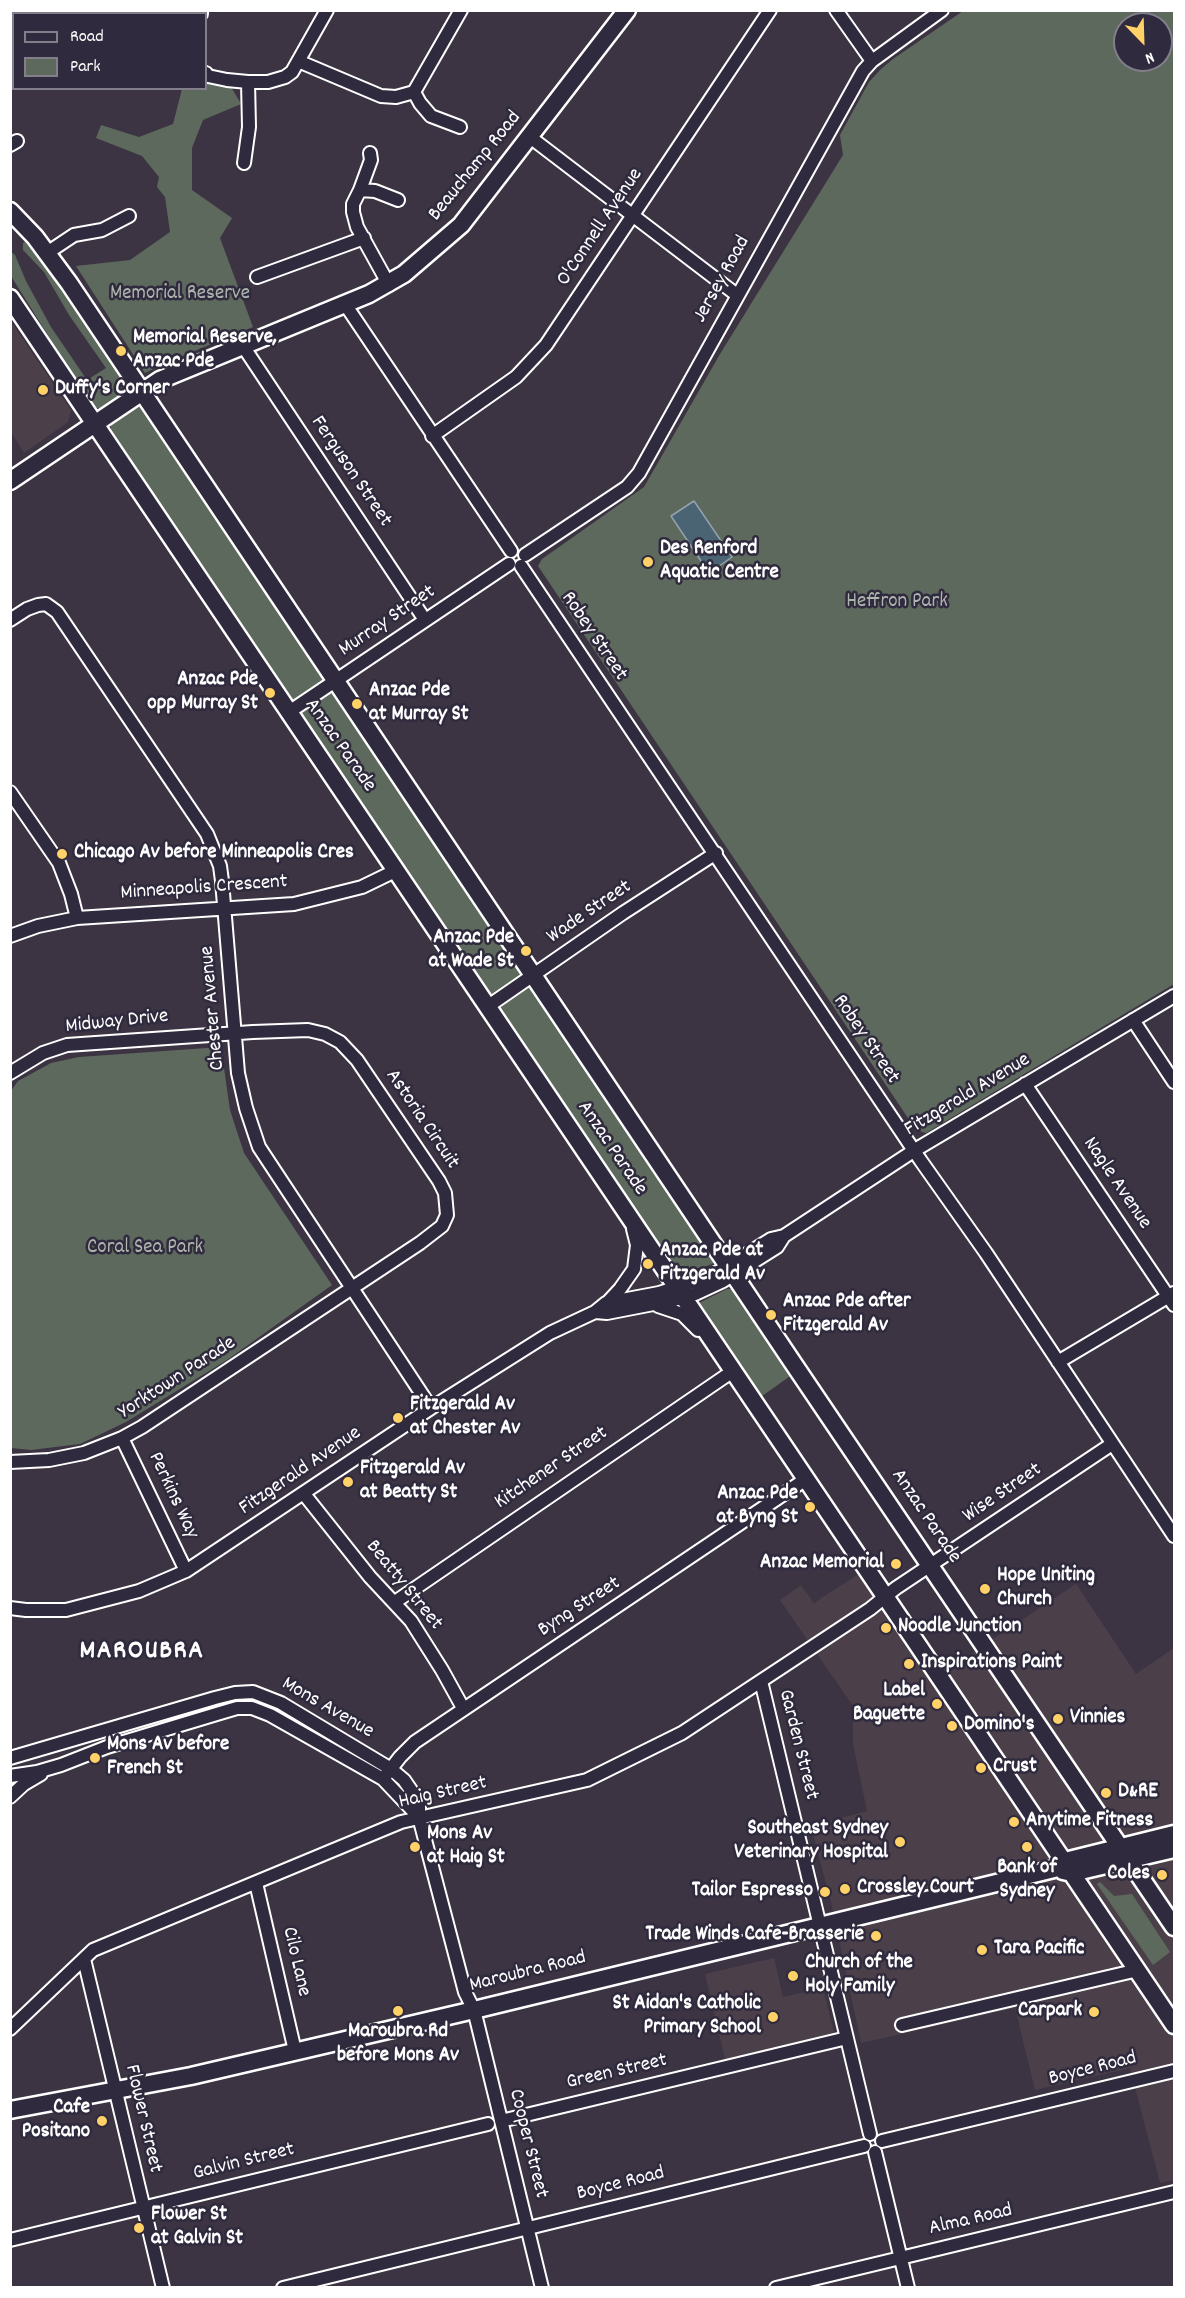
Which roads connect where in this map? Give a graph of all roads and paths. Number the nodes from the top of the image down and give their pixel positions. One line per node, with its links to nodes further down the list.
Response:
1 (327, 10): 7 (street)
2 (461, 10): 11 (street)
3 (627, 10): 13 (main road, Beauchamp Road)
4 (770, 10): 19 (street, O'Connell Avenue)
5 (836, 10): 8 (street)
6 (942, 10): 8 (street, Jersey Road)
7 (298, 61): 10 (street); 11 (street)
8 (872, 61): 25 (street, Jersey Road)
9 (207, 75): 10 (street)
10 (248, 82): 15 (street)
11 (414, 92): 12 (street)
12 (460, 127)
13 (530, 137): 19 (street); 24 (main road, Beauchamp Road)
14 (370, 153): 16 (street)
15 (244, 164)
16 (360, 190): 17 (street); 21 (street)
17 (398, 200)
18 (10, 211): 22 (main road, Anzac Parade)
19 (633, 215): 25 (street); 31 (street, O'Connell Avenue)
20 (129, 216): 22 (street)
21 (364, 238): 23 (street); 24 (street)
22 (47, 253): 29 (main road, Anzac Parade)
23 (257, 277)
24 (389, 285): 27 (main road, Beauchamp Road)
25 (737, 296): 33 (street, Jersey Road)
26 (10, 298): 30 (main road, Anzac Parade)
27 (345, 304): 28 (main road, Beauchamp Road); 31 (street, Robey Street)
28 (243, 346): 29 (main road, Beauchamp Road); 34 (street, Ferguson Street)
29 (141, 392): 30 (main road, Beauchamp Road); 36 (main road, Anzac Parade)
30 (96, 423): 32 (main road, Beauchamp Road); 37 (main road, Anzac Parade)
31 (432, 436): 33 (street, Robey Street)
32 (10, 481)
33 (516, 559): 34 (street, Murray Street); 39 (street, Robey Street)
34 (425, 620): 36 (street, Murray Street)
35 (10, 621): 41 (street, Chester Avenue)
36 (335, 682): 37 (street, Murray Street); 44 (main road, Anzac Parade)
37 (289, 712): 40 (main road, Anzac Parade)
38 (10, 792): 42 (street)
39 (716, 853): 44 (street, Wade Street); 52 (street, Robey Street)
40 (397, 870): 41 (street, Minneapolis Crescent); 46 (main road, Anzac Parade)
41 (225, 907): 42 (street, Minneapolis Crescent); 48 (street, Chester Avenue)
42 (77, 918): 43 (street, Minneapolis Crescent)
43 (10, 936)
44 (534, 975): 46 (street, Wade Street); 54 (main road, Anzac Parade)
45 (1174, 996): 47 (street, Fitzgerald Avenue)
46 (487, 1007): 53 (main road, Anzac Parade)
47 (1133, 1020): 50 (street); 51 (street, Fitzgerald Avenue)
48 (234, 1033): 49 (street, Midway Drive); 55 (street, Chester Avenue); 55 (street, Astoria Circuit)
49 (10, 1073)
50 (1174, 1082)
51 (1025, 1084): 52 (street, Fitzgerald Avenue); 57 (street, Nagle Avenue)
52 (915, 1150): 54 (street, Fitzgerald Avenue); 61 (street, Robey Street)
53 (631, 1219): 56 (main road, Anzac Parade); 58 (street)
54 (731, 1271): 56 (street, Fitzgerald Avenue); 70 (main road, Anzac Parade)
55 (351, 1289): 63 (street, Chester Avenue); 64 (street, Yorktown Parade)
56 (679, 1293): 58 (street, Fitzgerald Avenue); 59 (street, Fitzgerald Avenue); 62 (main road, Anzac Parade)
57 (1173, 1298): 61 (street)
58 (606, 1304): 60 (street, Fitzgerald Avenue)
59 (652, 1305): 60 (street, Fitzgerald Avenue); 62 (street)
60 (595, 1312): 63 (street, Fitzgerald Avenue)
61 (1058, 1362): 65 (street, Robey Street)
62 (729, 1365): 67 (main road, Anzac Parade); 73 (street, Kitchener Street)
63 (431, 1408): 68 (street, Fitzgerald Avenue)
64 (122, 1438): 66 (street, Yorktown Parade); 71 (street, Perkins Way)
65 (1112, 1444): 69 (street, Robey Street); 70 (street, Wise Street)
66 (10, 1462)
67 (806, 1479): 72 (main road, Anzac Parade); 76 (street, Byng Street)
68 (304, 1494): 71 (street, Fitzgerald Avenue); 73 (street, Beatty Street)
69 (1174, 1536)
70 (930, 1566): 72 (street, Wise Street); 85 (main road, Anzac Parade)
71 (186, 1571): 74 (street, Fitzgerald Avenue)
72 (886, 1596): 75 (street, Haig Street); 86 (main road, Anzac Parade)
73 (395, 1602): 76 (street, Beatty Street)
74 (10, 1608)
75 (761, 1681): 82 (street, Haig Street); 88 (street, Garden Street)
76 (463, 1708): 79 (street, Byng Street)
77 (10, 1758): 79 (street, Mons Avenue)
78 (61, 1765): 79 (street, Mons Avenue); 80 (street, Mons Avenue); 81 (street)
79 (387, 1774): 82 (street, Mons Avenue)
80 (10, 1776)
81 (10, 1797)
82 (419, 1817): 87 (street, Haig Street); 92 (street, Mons Avenue)
83 (1174, 1834): 85 (main road, Maroubra Road)
84 (1174, 1848): 85 (main road, Maroubra Road)
85 (1125, 1854): 86 (main road, Maroubra Road); 89 (main road, Anzac Parade)
86 (1063, 1868): 88 (main road, Maroubra Road); 91 (main road, Anzac Parade)
87 (256, 1883): 90 (street, Haig Street); 97 (street, Cilo Lane)
88 (820, 1926): 92 (main road, Maroubra Road); 96 (street, Garden Street)
89 (1174, 1927)
90 (84, 1959): 95 (street, Haig Street); 99 (street, Flower Street)
91 (1138, 1971): 93 (street); 94 (main road, Anzac Parade)
92 (474, 2010): 97 (main road, Maroubra Road); 101 (street, Cooper Street)
93 (902, 2025)
94 (1174, 2025)
95 (10, 2030)
96 (847, 2038): 101 (street, Green Street); 103 (street, Garden Street)
97 (296, 2051): 99 (main road, Maroubra Road)
98 (1174, 2071): 103 (street, Boyce Road)
99 (115, 2090): 100 (main road, Maroubra Road); 106 (street, Flower Street)
100 (10, 2110)
101 (501, 2121): 107 (street, Cooper Street)
102 (488, 2124): 106 (street, Galvin Street)
103 (876, 2137): 104 (street)
104 (869, 2149): 107 (street, Boyce Road); 109 (street)
105 (1174, 2192): 109 (street, Alma Road)
106 (143, 2209): 108 (street, Galvin Street); 110 (street, Flower Street)
107 (528, 2228): 111 (street, Boyce Road); 112 (street, Cooper Street)
108 (10, 2240)
109 (900, 2258): 113 (street, Alma Road); 114 (street)
110 (163, 2288)
111 (283, 2288)
112 (542, 2288)
113 (776, 2288)
114 (908, 2288)

